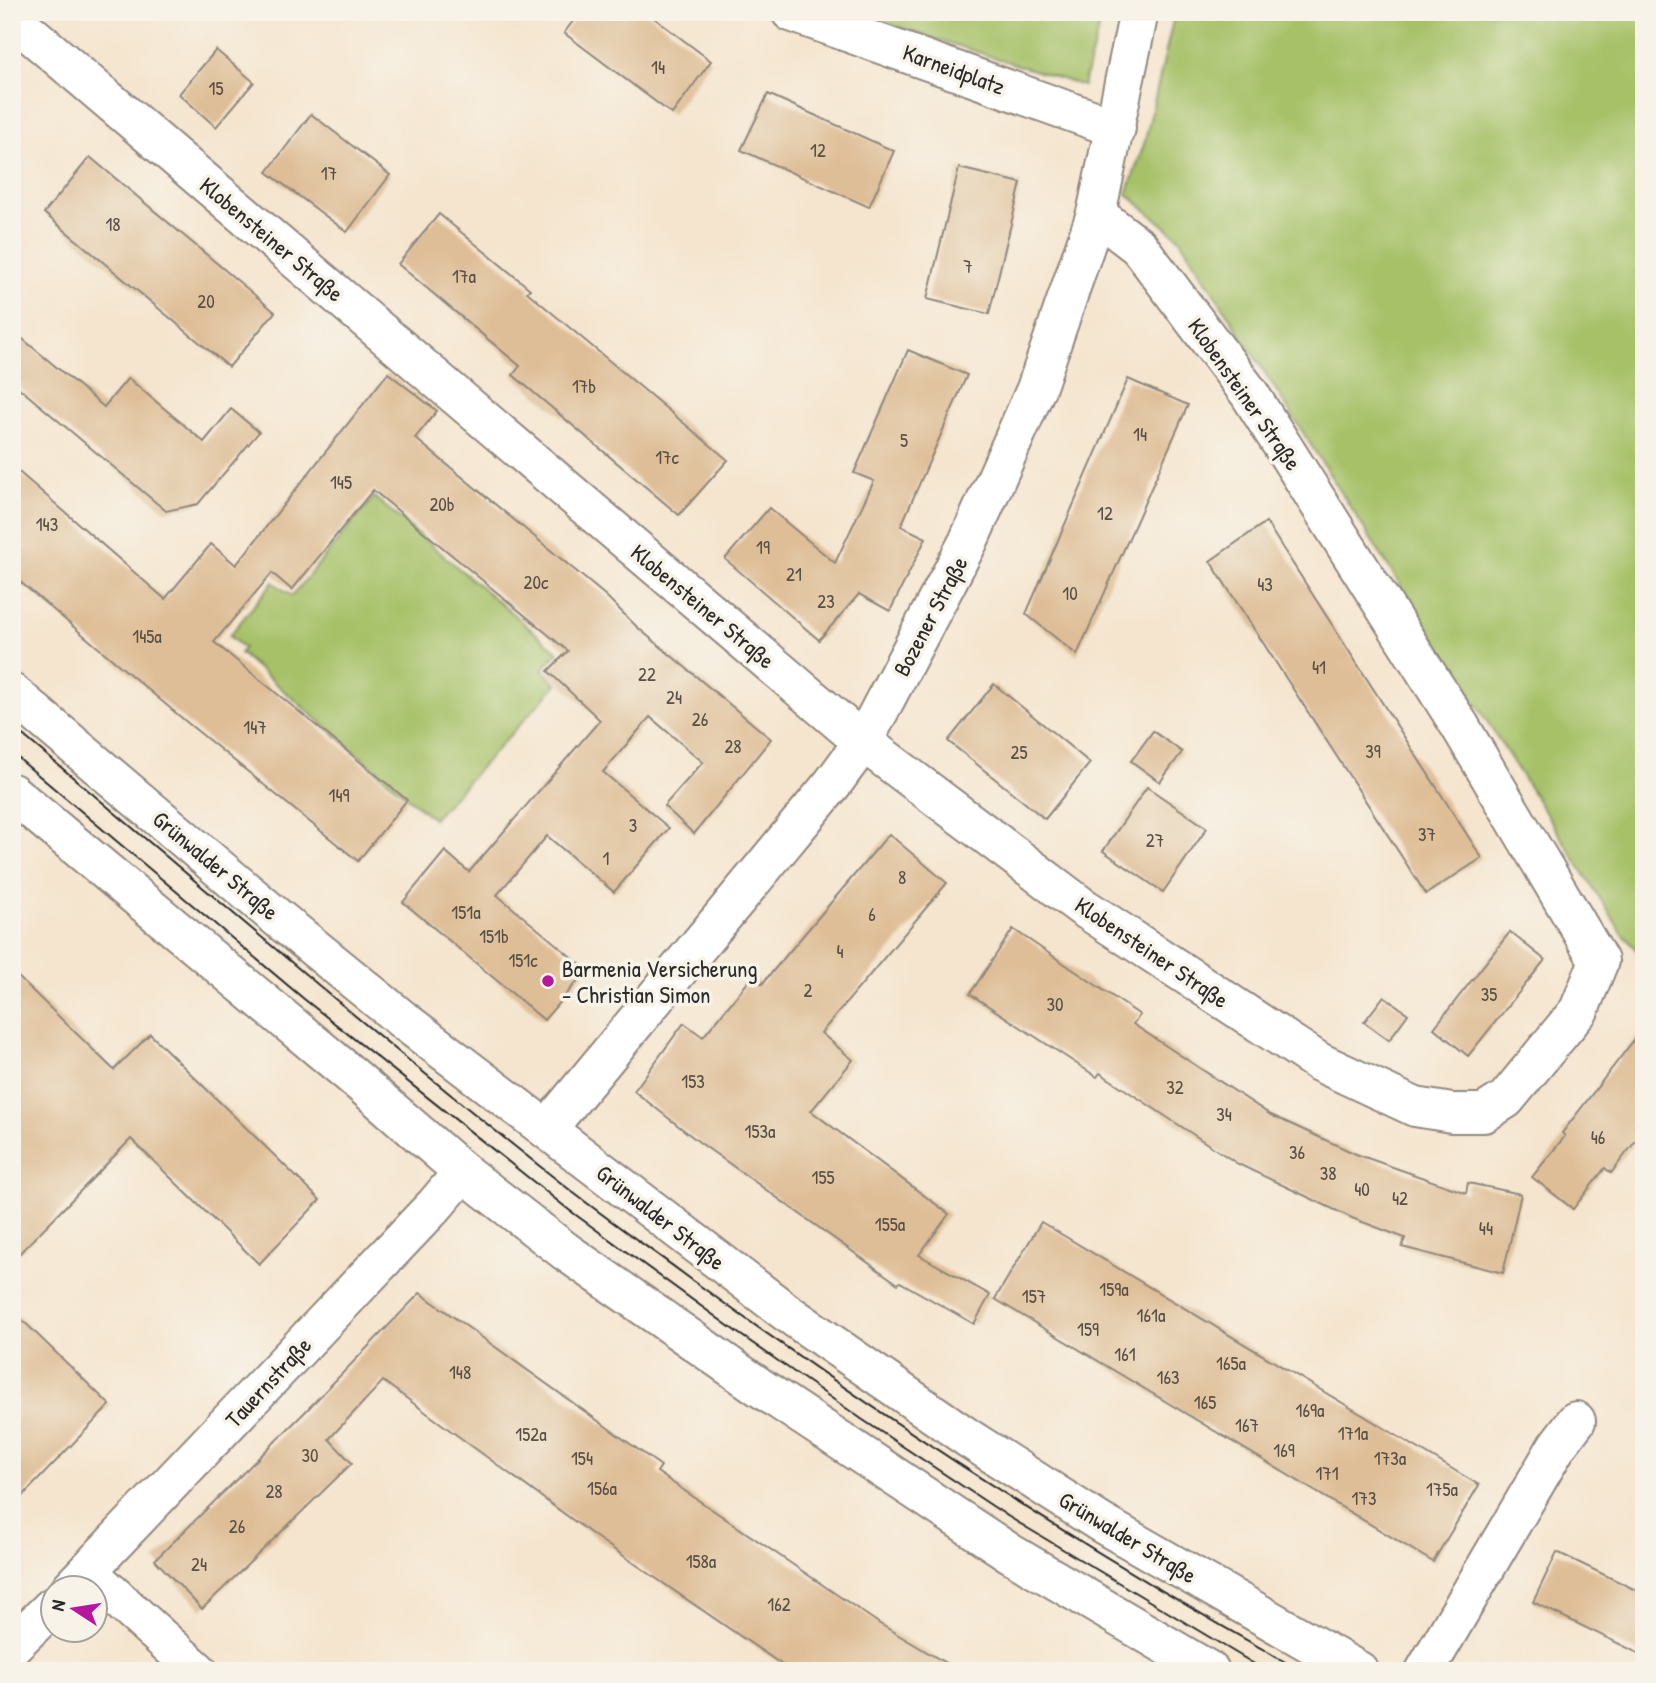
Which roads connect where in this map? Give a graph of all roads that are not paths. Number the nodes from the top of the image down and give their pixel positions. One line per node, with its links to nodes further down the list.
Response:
1 (791, 12): 4 (street, Karneidplatz)
2 (1139, 12): 4 (street, Bozener Straße)
3 (12, 18): 7 (street, Klobensteiner Straße)
4 (1115, 128): 5 (street, Bozener Straße)
5 (1096, 214): 7 (street, Bozener Straße); 7 (street, Klobensteiner Straße)
6 (12, 693): 9 (street, Grünwalder Straße)
7 (863, 742): 9 (street, Bozener Straße)
8 (12, 793): 10 (street)
9 (547, 1129): 18 (street, Grünwalder Straße)
10 (463, 1172): 12 (street, Tauernstraße); 17 (street)
11 (1576, 1421): 19 (street)
12 (86, 1574)
13 (108, 1602): 16 (street)
14 (38, 1621): 15 (street)
15 (12, 1646)
16 (198, 1671)
17 (1210, 1671)
18 (1359, 1671)
19 (1425, 1671)

